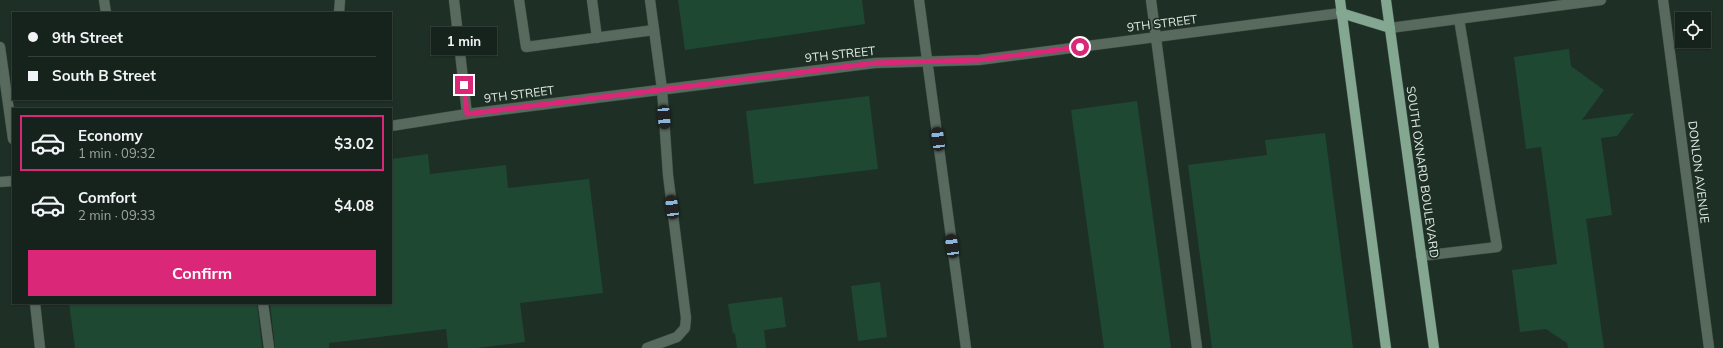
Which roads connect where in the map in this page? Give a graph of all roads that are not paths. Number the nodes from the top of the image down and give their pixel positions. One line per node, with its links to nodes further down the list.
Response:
1 (104, 0): 14 (street)
2 (340, 0): 15 (street)
3 (454, 0): 25 (street)
4 (519, 0): 21 (street)
5 (592, 0): 21 (street)
6 (650, 0): 19 (street)
7 (919, 0): 23 (street)
8 (1151, 0): 20 (street)
9 (1340, 0): 16 (main road)
10 (1386, 0): 18 (main road, SOUTH OXNARD BOULEVARD)
11 (1601, 0): 13 (street)
12 (1663, 0): 40 (street, DONLON AVENUE)
13 (1538, 4): 17 (street)
14 (106, 12)
15 (339, 12)
16 (1341, 13): 18 (main road); 20 (street, 9TH STREET); 38 (main road)
17 (1459, 19): 18 (street); 30 (street)
18 (1390, 28): 30 (main road, SOUTH OXNARD BOULEVARD)
19 (654, 30): 21 (street); 24 (street)
20 (1156, 37): 23 (street, 9TH STREET); 37 (street)
21 (597, 38)
22 (0, 47): 27 (street)
23 (928, 62): 24 (street, 9TH STREET); 36 (street)
24 (662, 88): 25 (street, 9TH STREET); 35 (street)
25 (467, 114): 26 (street, 9TH STREET)
26 (392, 126)
27 (12, 132)
28 (12, 180): 29 (street)
29 (0, 182)
30 (1421, 256): 39 (main road, SOUTH OXNARD BOULEVARD)
31 (35, 304): 33 (street)
32 (263, 304): 34 (street)
33 (40, 348)
34 (269, 348)
35 (647, 348)
36 (966, 348)
37 (1196, 348)
38 (1386, 348)
39 (1434, 348)
40 (1709, 348)

